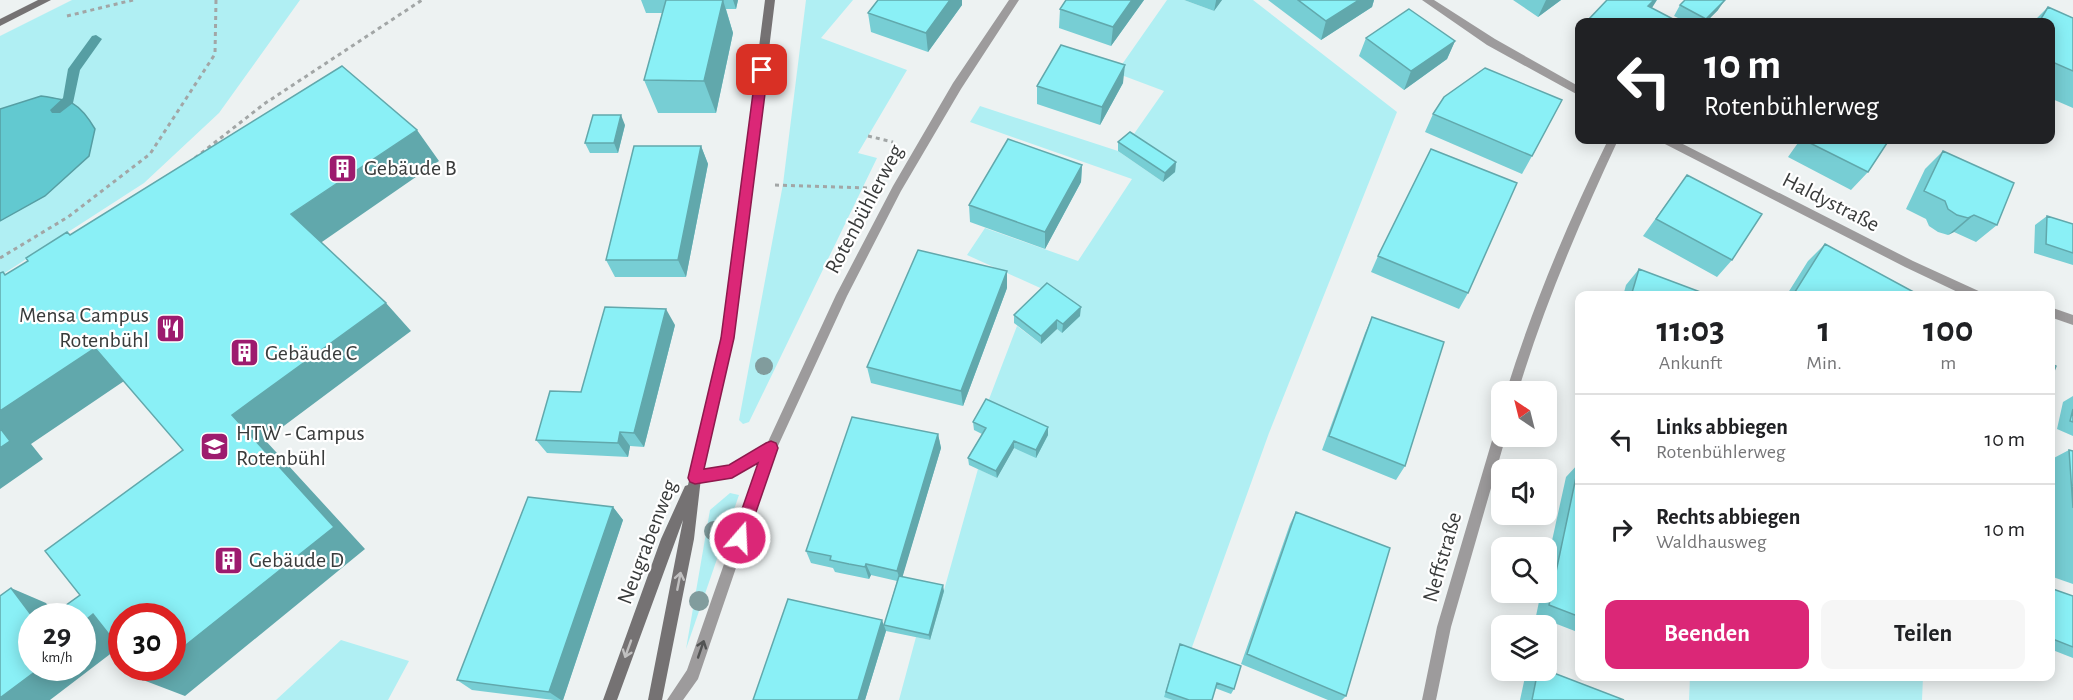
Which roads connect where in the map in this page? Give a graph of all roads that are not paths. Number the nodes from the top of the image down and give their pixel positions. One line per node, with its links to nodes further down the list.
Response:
1 (46, 0): 5 (main road)
2 (770, 0): 15 (main road)
3 (1014, 0): 14 (street, Rotenbühlerweg)
4 (1427, 0): 6 (street)
5 (0, 23)
6 (1575, 89)
7 (1611, 144): 12 (street)
8 (1675, 144): 9 (street, Haldystraße)
9 (1968, 291)
10 (2055, 314): 11 (street)
11 (2073, 320)
12 (1515, 381)
13 (1496, 447): 19 (street, Neffstraße)
14 (771, 448): 15 (street); 18 (street, Rotenbühlerweg, one-way to 14)
15 (695, 478): 16 (main road, Neugrabenweg, one-way to 16); 17 (main road, Neugrabenweg, one-way to 15)
16 (610, 700)
17 (655, 700)
18 (674, 700)
19 (1429, 700)

